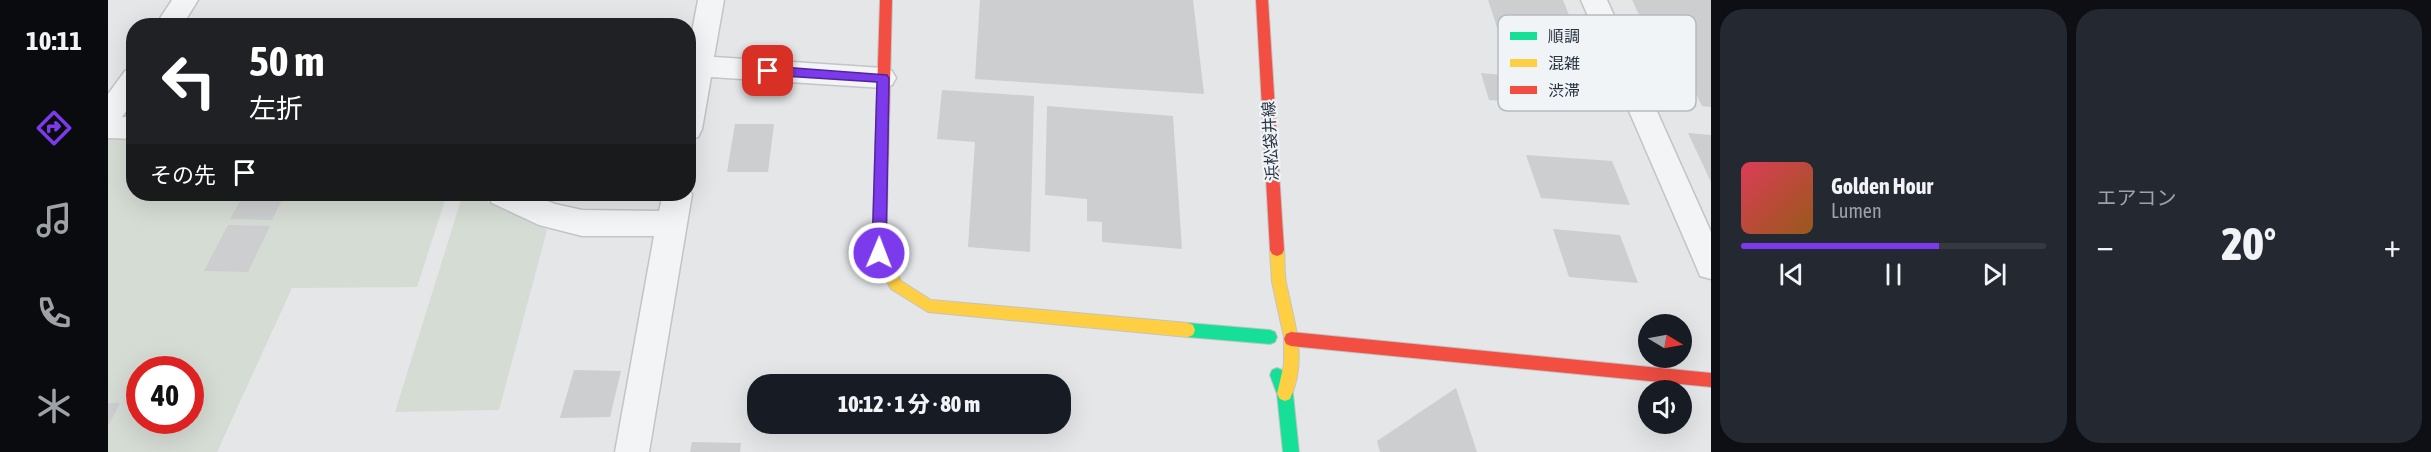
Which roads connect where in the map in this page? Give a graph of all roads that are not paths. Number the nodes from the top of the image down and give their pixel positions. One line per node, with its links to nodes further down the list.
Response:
1 (185, 0): 7 (street)
2 (711, 0): 8 (street)
3 (886, 0): 9 (street)
4 (1262, 0): 19 (street, 浜松袋井線)
5 (1594, 0): 6 (street)
6 (1601, 15)
7 (173, 18)
8 (700, 66): 9 (street); 10 (street)
9 (883, 78): 22 (street)
10 (696, 87)
11 (126, 90): 13 (street)
12 (1643, 111): 18 (street)
13 (108, 116)
14 (108, 127): 15 (street)
15 (126, 128)
16 (517, 201): 17 (street)
17 (674, 209): 26 (street)
18 (1711, 266)
19 (1279, 282): 20 (street, 浜松袋井線); 23 (street, 浜松袋井線)
20 (1272, 302)
21 (1269, 321): 22 (street, 浜松袋井線)
22 (1270, 337): 25 (street, 浜松袋井線)
23 (1291, 339): 24 (street); 25 (street, 浜松袋井線)
24 (1711, 380)
25 (1285, 394): 27 (street, 浜松袋井線)
26 (632, 452)
27 (1291, 452)

